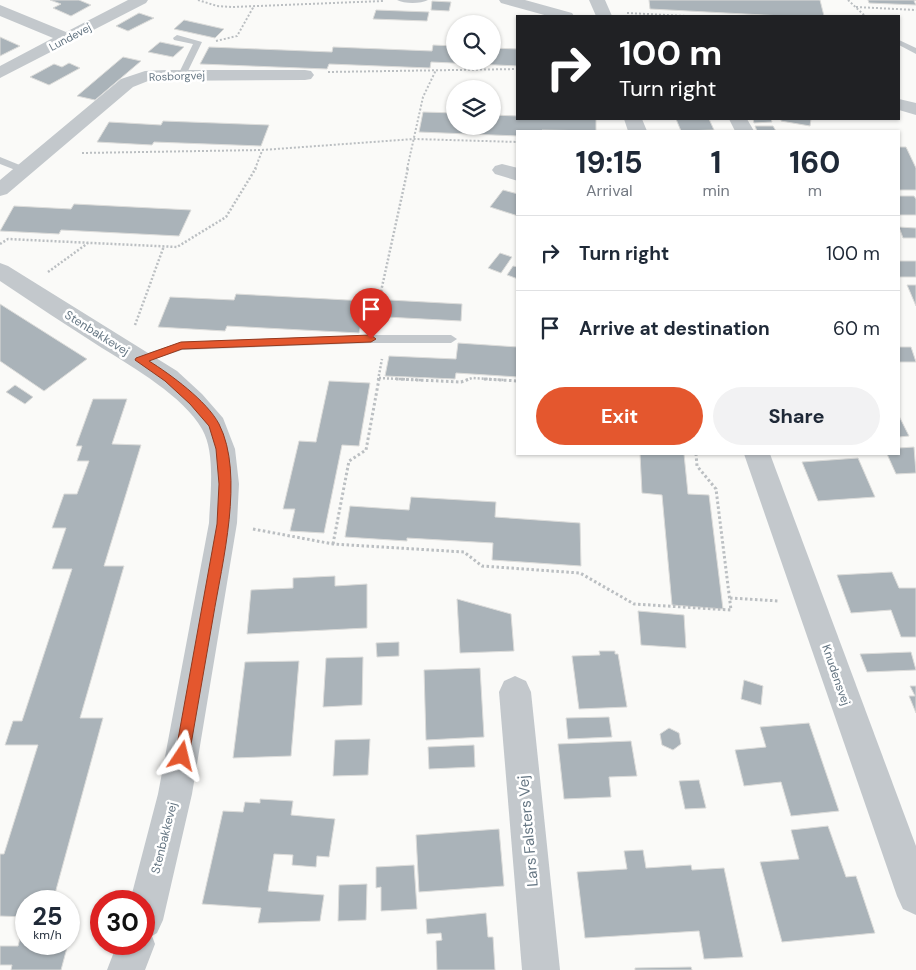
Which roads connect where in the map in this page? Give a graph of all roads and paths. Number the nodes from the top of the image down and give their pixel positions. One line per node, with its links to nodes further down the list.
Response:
1 (140, 0): 16 (street, Lundevej)
2 (198, 0): 8 (path)
3 (401, 0): 4 (lane); 8 (path)
4 (424, 0)
5 (507, 0): 13 (street)
6 (584, 0): 12 (street)
7 (848, 0): 9 (path)
8 (254, 6): 18 (path)
9 (856, 8): 11 (path); 15 (path)
10 (0, 10): 16 (street)
11 (916, 10)
12 (599, 11): 14 (path)
13 (562, 15)
14 (680, 15)
15 (864, 15)
16 (67, 38): 23 (street, Lundevej)
17 (177, 38): 18 (lane)
18 (198, 42): 24 (lane)
19 (900, 42): 20 (lane)
20 (916, 50)
21 (516, 69): 22 (path)
22 (436, 70): 25 (path); 26 (path)
23 (0, 73)
24 (182, 75): 25 (street, Rosborgvej); 29 (street, Rosborgvej)
25 (305, 75)
26 (414, 139): 27 (path); 28 (path); 38 (path)
27 (516, 142)
28 (262, 150): 29 (path); 35 (path)
29 (44, 153): 31 (street, Rosborgvej)
30 (0, 160): 31 (lane)
31 (23, 170): 32 (street, Rosborgvej)
32 (0, 190)
33 (88, 243): 34 (path); 35 (path); 37 (path)
34 (0, 244)
35 (164, 246): 41 (path)
36 (0, 271): 37 (street, Stenbakkevej)
37 (26, 288): 41 (street, Stenbakkevej)
38 (371, 339): 39 (lane); 41 (lane)
39 (386, 339): 40 (lane); 42 (path)
40 (450, 340)
41 (132, 356): 46 (street, Stenbakkevej)
42 (379, 378): 43 (path); 47 (path)
43 (516, 381)
44 (696, 455): 48 (path)
45 (757, 455): 49 (street, Knudensvej)
46 (223, 524): 47 (path); 51 (street, Stenbakkevej)
47 (333, 544): 48 (path)
48 (730, 598): 49 (path)
49 (811, 604): 52 (street, Knudensvej)
50 (515, 692): 55 (street, Lars Falsters Vej)
51 (151, 890)
52 (916, 896)
53 (132, 955): 54 (street)
54 (126, 970)
55 (541, 970)

